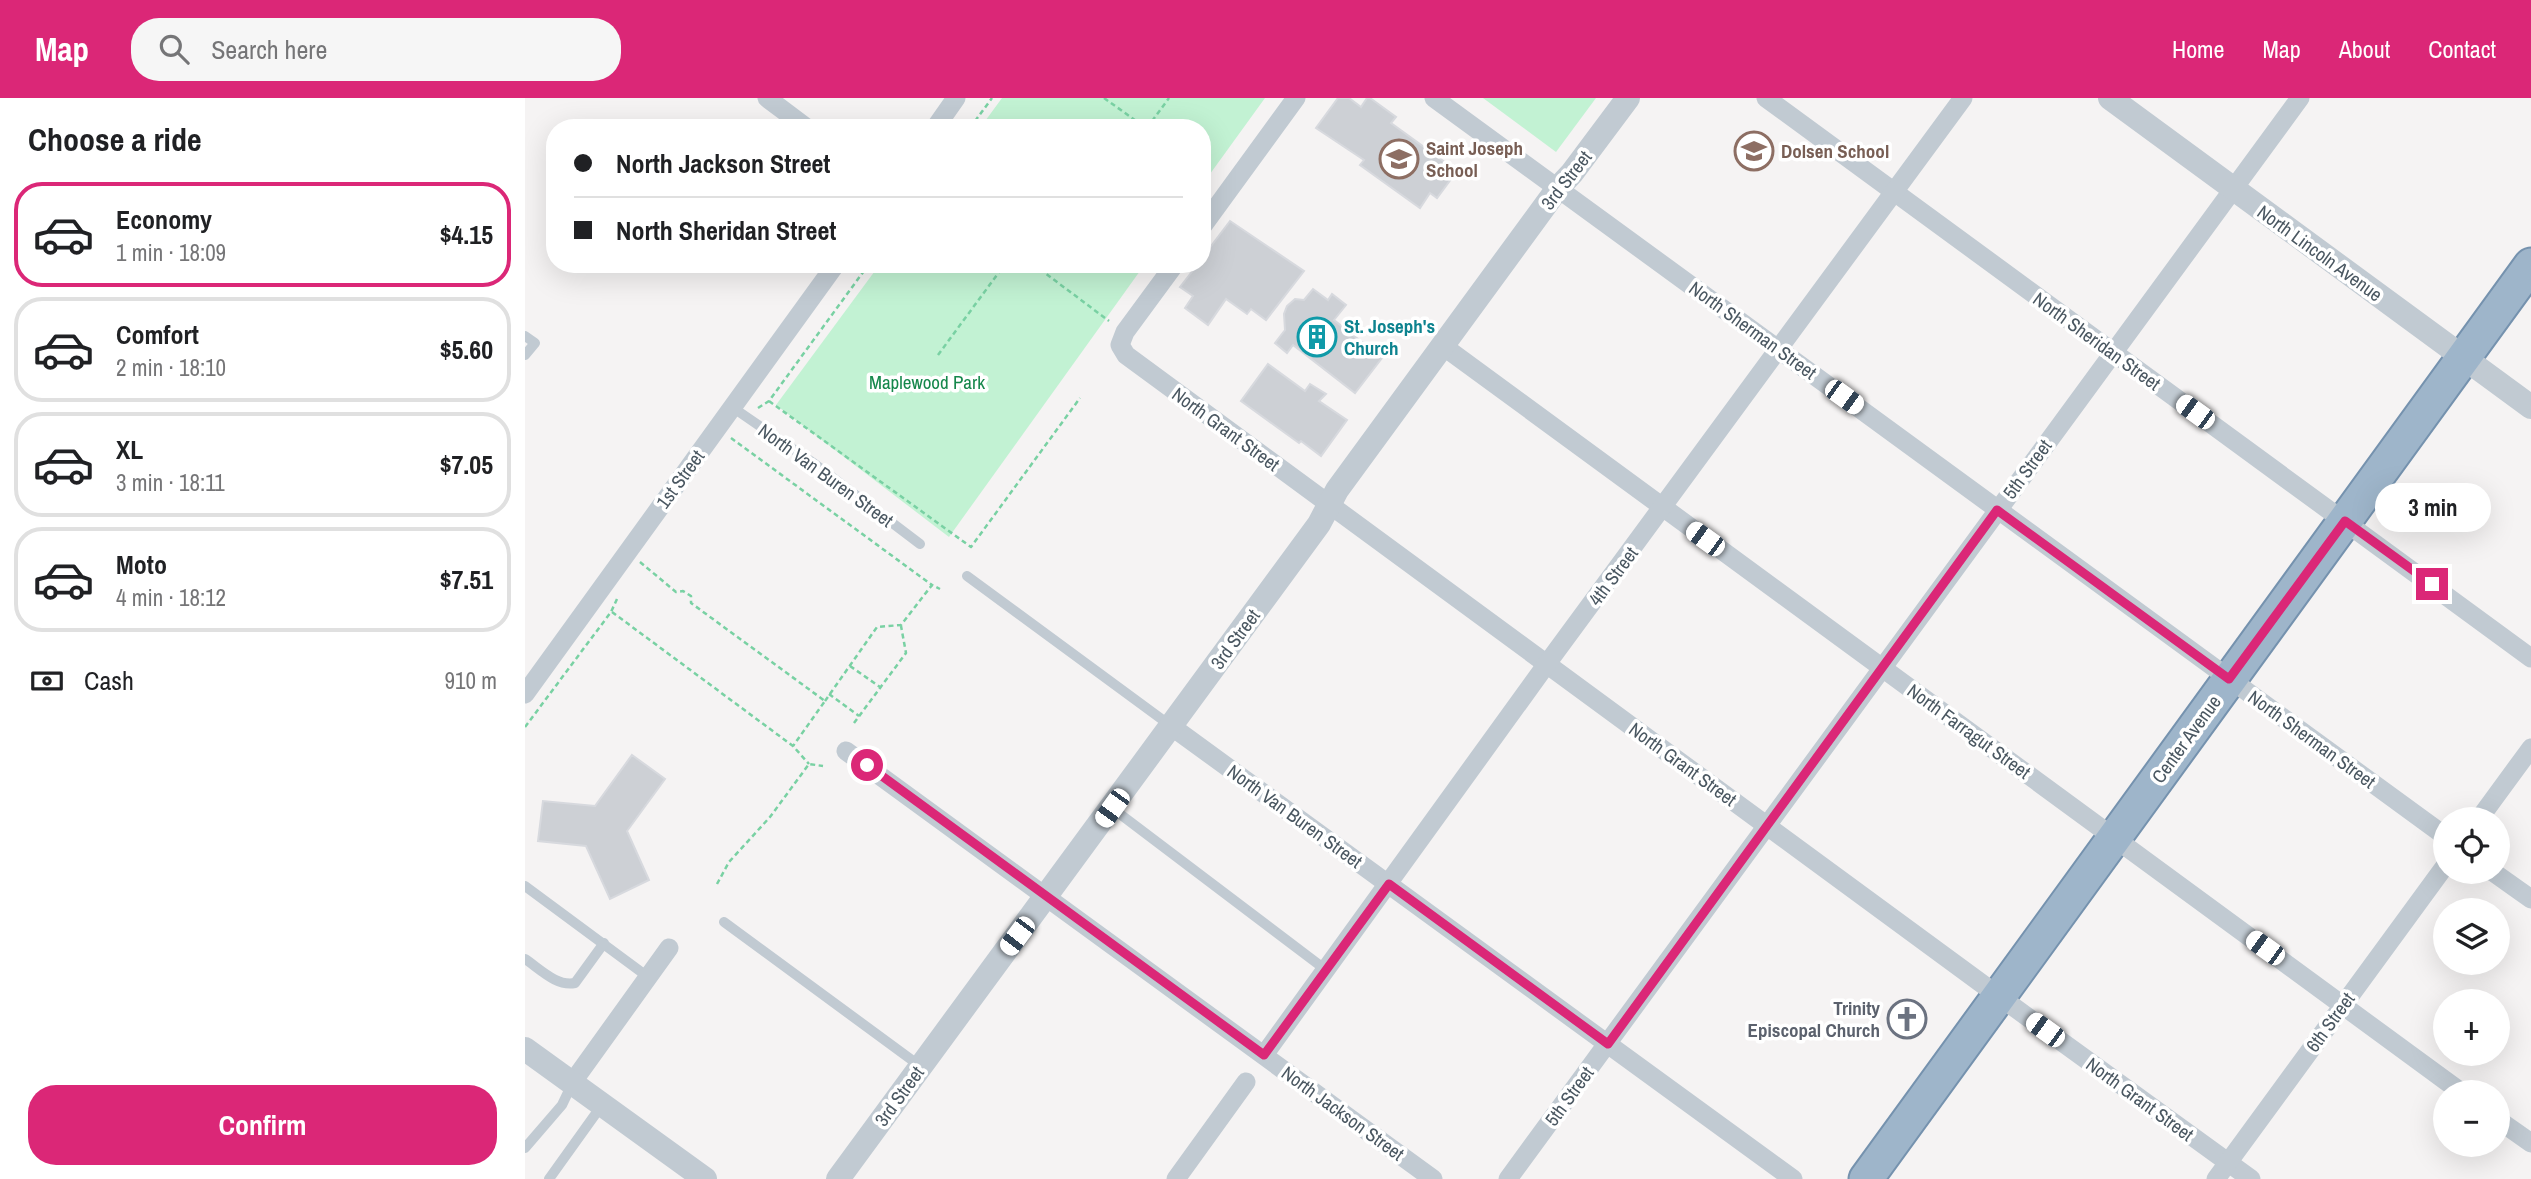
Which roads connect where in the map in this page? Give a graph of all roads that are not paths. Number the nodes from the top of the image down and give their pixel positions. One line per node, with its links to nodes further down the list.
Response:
1 (767, 98): 10 (street)
2 (956, 98): 11 (street)
3 (1296, 98): 15 (street)
4 (1434, 98): 12 (street, North Sherman Street)
5 (1628, 98): 12 (street, 3rd Street)
6 (1766, 98): 14 (street, North Sheridan Street)
7 (1963, 98): 14 (street, 4th Street)
8 (2110, 98): 13 (street, North Lincoln Avenue)
9 (2300, 98): 13 (street, 5th Street)
10 (795, 119)
11 (941, 119)
12 (1558, 188): 20 (street, 3rd Street); 21 (street, North Sherman Street)
13 (2232, 189): 22 (street, 5th Street); 24 (street, North Lincoln Avenue)
14 (1894, 193): 21 (street, 4th Street); 22 (street, North Sheridan Street)
15 (1211, 215)
16 (2531, 265): 24 (highway, Center Avenue)
17 (830, 273): 26 (street, 1st Street)
18 (1168, 273): 27 (street, North Grant Street)
19 (525, 335): 23 (lane)
20 (1443, 346): 27 (street, 3rd Street); 28 (street, North Farragut Street)
21 (1779, 349): 28 (street, 4th Street); 29 (street, North Sherman Street)
22 (2112, 352): 29 (street, 5th Street); 30 (street, North Sheridan Street)
23 (525, 355)
24 (2463, 357): 25 (street, North Lincoln Avenue); 30 (highway, Center Avenue)
25 (2531, 407)
26 (740, 412): 31 (lane, North Van Buren Street); 37 (street, 1st Street)
27 (1330, 506): 34 (street, North Grant Street); 38 (street, 3rd Street)
28 (1663, 508): 34 (street, 4th Street); 35 (street, North Farragut Street)
29 (1997, 510): 35 (street, 5th Street); 36 (street, North Sherman Street)
30 (2345, 521): 33 (street, North Sheridan Street); 36 (highway, Center Avenue)
31 (920, 544)
32 (967, 576): 38 (lane, North Van Buren Street)
33 (2531, 658)
34 (1546, 665): 43 (street, North Grant Street); 47 (street, 4th Street)
35 (1884, 668): 43 (street, 5th Street); 45 (street, North Farragut Street)
36 (2229, 679): 44 (street, North Sherman Street); 45 (highway, Center Avenue)
37 (525, 694)
38 (1171, 726): 42 (street, 3rd Street); 47 (street, North Van Buren Street)
39 (2531, 748): 41 (street)
40 (846, 751): 50 (street, North Jackson Street)
41 (2488, 807)
42 (1112, 808): 50 (street, 3rd Street); 56 (lane)
43 (1768, 825): 58 (street, North Grant Street); 60 (street, 5th Street)
44 (2433, 827)
45 (2115, 839): 58 (highway, Center Avenue); 59 (street, North Farragut Street)
46 (2433, 882): 59 (street, 6th Street)
47 (1389, 884): 56 (street, 4th Street); 60 (street, North Van Buren Street)
48 (2510, 884): 51 (street)
49 (525, 886): 53 (lane)
50 (1047, 897): 62 (street, North Jackson Street); 63 (street, 3rd Street)
51 (2531, 899)
52 (724, 922): 63 (lane)
53 (604, 943): 55 (lane); 57 (lane)
54 (669, 948): 57 (street)
55 (525, 959)
56 (1327, 970): 62 (street, 4th Street)
57 (648, 977): 66 (street)
58 (2000, 997): 71 (street, North Grant Street); 79 (highway, Center Avenue)
59 (2342, 1005): 64 (street, North Farragut Street); 71 (street, 6th Street)
60 (1608, 1044): 77 (street, 5th Street); 78 (street, North Van Buren Street)
61 (525, 1049): 66 (street)
62 (1264, 1055): 76 (street, North Jackson Street)
63 (920, 1066): 74 (street, 3rd Street)
64 (2445, 1080)
65 (1246, 1082): 75 (street)
66 (572, 1083): 67 (street); 70 (lane)
67 (603, 1105): 72 (lane); 73 (street)
68 (2510, 1128): 69 (street)
69 (2531, 1143)
70 (525, 1148)
71 (2228, 1162): 80 (street, 6th Street); 81 (street, North Grant Street)
72 (549, 1179)
73 (705, 1179)
74 (838, 1179)
75 (1175, 1179)
76 (1433, 1179)
77 (1508, 1179)
78 (1793, 1179)
79 (1866, 1179)
80 (2215, 1179)
81 (2251, 1179)

